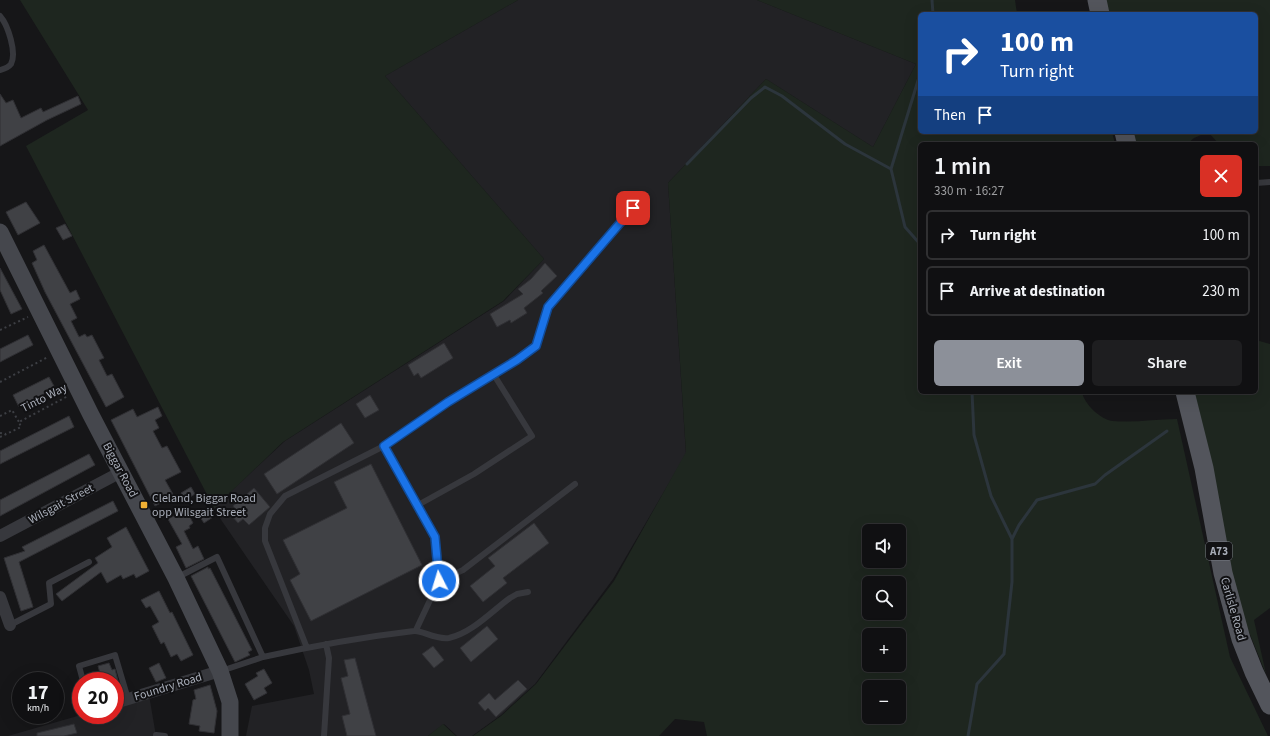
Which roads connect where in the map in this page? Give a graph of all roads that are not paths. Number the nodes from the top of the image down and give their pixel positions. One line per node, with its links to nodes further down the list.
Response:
1 (1097, 0): 2 (main road)
2 (1100, 12)
3 (0, 16): 4 (lane)
4 (0, 70)
5 (1270, 182): 6 (lane)
6 (1258, 183)
7 (633, 208): 9 (lane)
8 (0, 232): 12 (street, Biggar Road)
9 (494, 375): 11 (lane); 14 (lane)
10 (1186, 394): 32 (main road, Carlisle Road / A73)
11 (384, 446): 14 (lane); 24 (lane)
12 (121, 472): 15 (street, Wilsgait Street); 17 (street, Biggar Road)
13 (575, 484): 18 (lane)
14 (418, 505): 18 (lane)
15 (0, 536)
16 (89, 562): 21 (lane)
17 (176, 578): 25 (lane); 26 (street, Biggar Road)
18 (439, 581): 22 (lane)
19 (528, 592): 22 (lane)
20 (0, 597): 21 (street)
21 (10, 625)
22 (416, 630): 23 (lane)
23 (326, 644): 24 (lane); 36 (lane)
24 (307, 648): 25 (lane)
25 (263, 657): 26 (lane)
26 (220, 671): 30 (street, Foundry Road); 35 (street, Biggar Road)
27 (81, 672): 28 (lane)
28 (120, 672)
29 (124, 685): 30 (lane)
30 (128, 699): 31 (street, Foundry Road)
31 (124, 700)
32 (1270, 705)
33 (156, 735): 34 (lane)
34 (165, 736)
35 (230, 736)
36 (324, 736)

